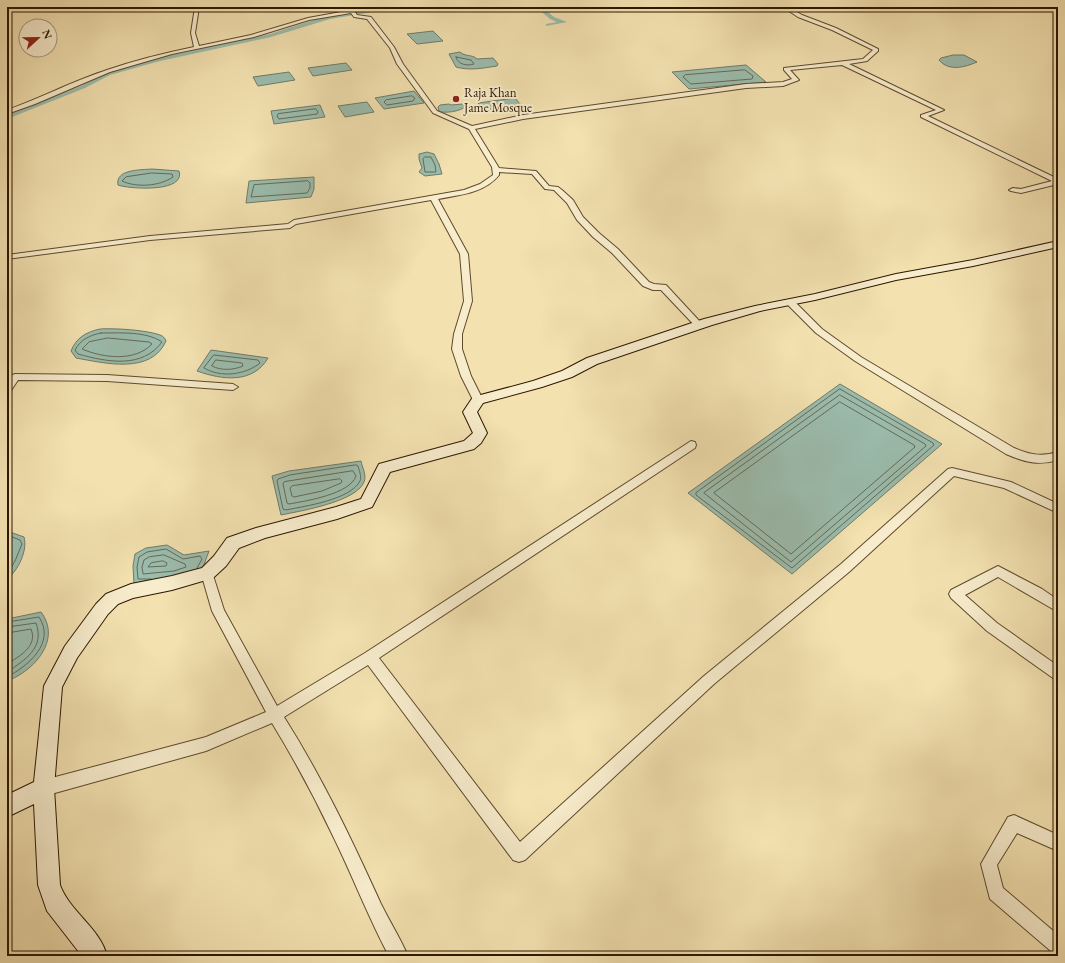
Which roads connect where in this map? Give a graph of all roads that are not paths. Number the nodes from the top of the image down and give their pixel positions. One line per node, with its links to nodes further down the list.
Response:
1 (197, 7): 6 (street)
2 (785, 7): 7 (street)
3 (1053, 7): 4 (street)
4 (1058, 9)
5 (354, 12): 6 (street); 9 (street)
6 (198, 48): 8 (street)
7 (843, 63): 9 (street); 11 (street)
8 (7, 112)
9 (472, 128): 10 (street)
10 (495, 170): 13 (street); 17 (street)
11 (1058, 182): 12 (street)
12 (1013, 190)
13 (433, 197): 15 (street); 20 (street)
14 (1058, 244): 16 (street)
15 (7, 257)
16 (790, 302): 17 (street); 22 (street)
17 (700, 326): 20 (street)
18 (233, 387): 19 (street)
19 (7, 390)
20 (478, 400): 24 (street)
21 (691, 445): 26 (street)
22 (1058, 456)
23 (1058, 508): 26 (street)
24 (207, 573): 28 (street); 29 (street)
25 (1058, 607): 27 (street)
26 (370, 657): 28 (street)
27 (1058, 674)
28 (275, 715): 29 (street); 34 (street)
29 (44, 788): 30 (street); 33 (street)
30 (7, 806)
31 (1058, 843): 32 (street)
32 (1058, 946)
33 (95, 956)
34 (399, 956)

